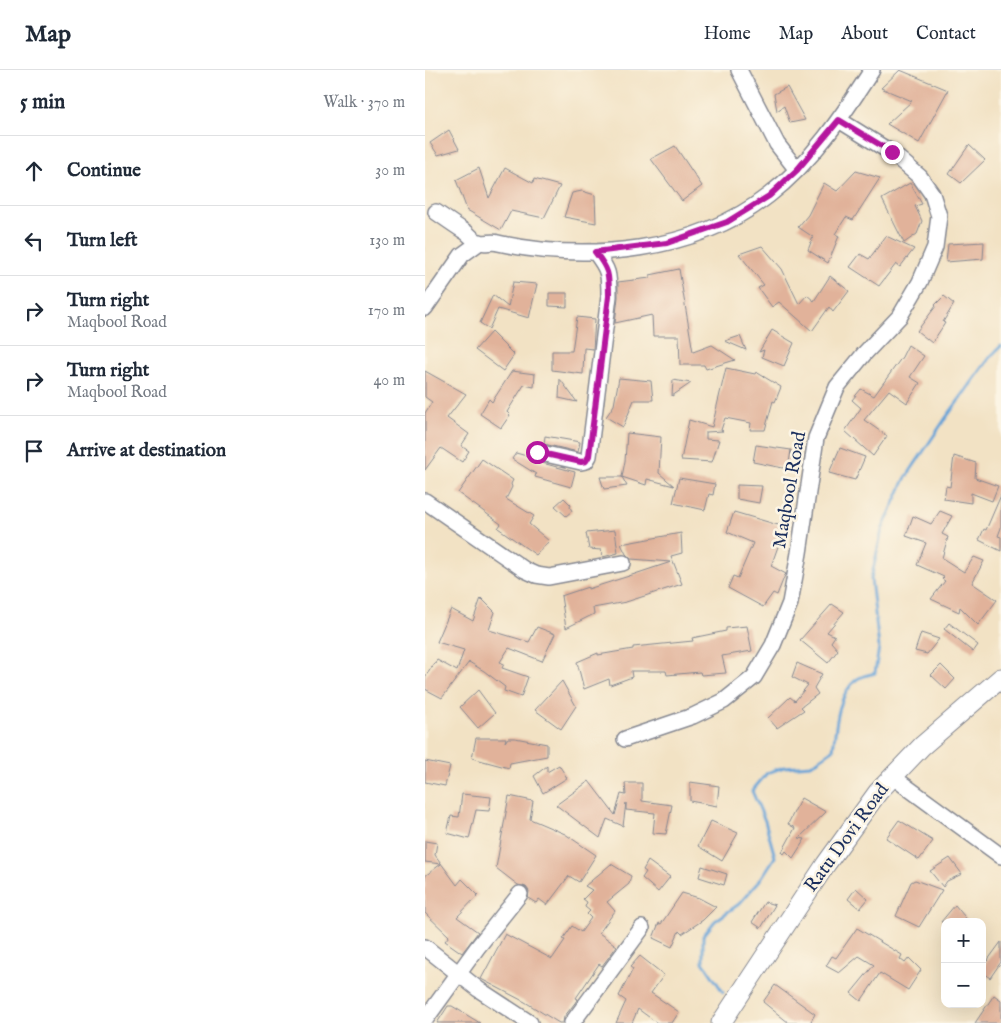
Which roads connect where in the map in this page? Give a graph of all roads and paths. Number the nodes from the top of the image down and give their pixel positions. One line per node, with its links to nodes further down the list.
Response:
1 (739, 70): 4 (street)
2 (872, 70): 3 (street)
3 (839, 120): 4 (street); 13 (street, Maqbool Road)
4 (797, 170): 7 (street)
5 (436, 212): 6 (street)
6 (480, 242): 7 (street); 8 (street)
7 (595, 252): 9 (street)
8 (425, 308)
9 (537, 452)
10 (425, 502): 11 (street)
11 (623, 563)
12 (1001, 678): 14 (main road, Ratu Dovi Road)
13 (625, 739)
14 (893, 777): 15 (street); 23 (main road, Ratu Dovi Road)
15 (1001, 856)
16 (520, 894): 19 (street)
17 (642, 928): 22 (street)
18 (425, 947): 19 (street)
19 (458, 973): 20 (street); 21 (street)
20 (425, 1020)
21 (530, 1023)
22 (572, 1023)
23 (721, 1023)

